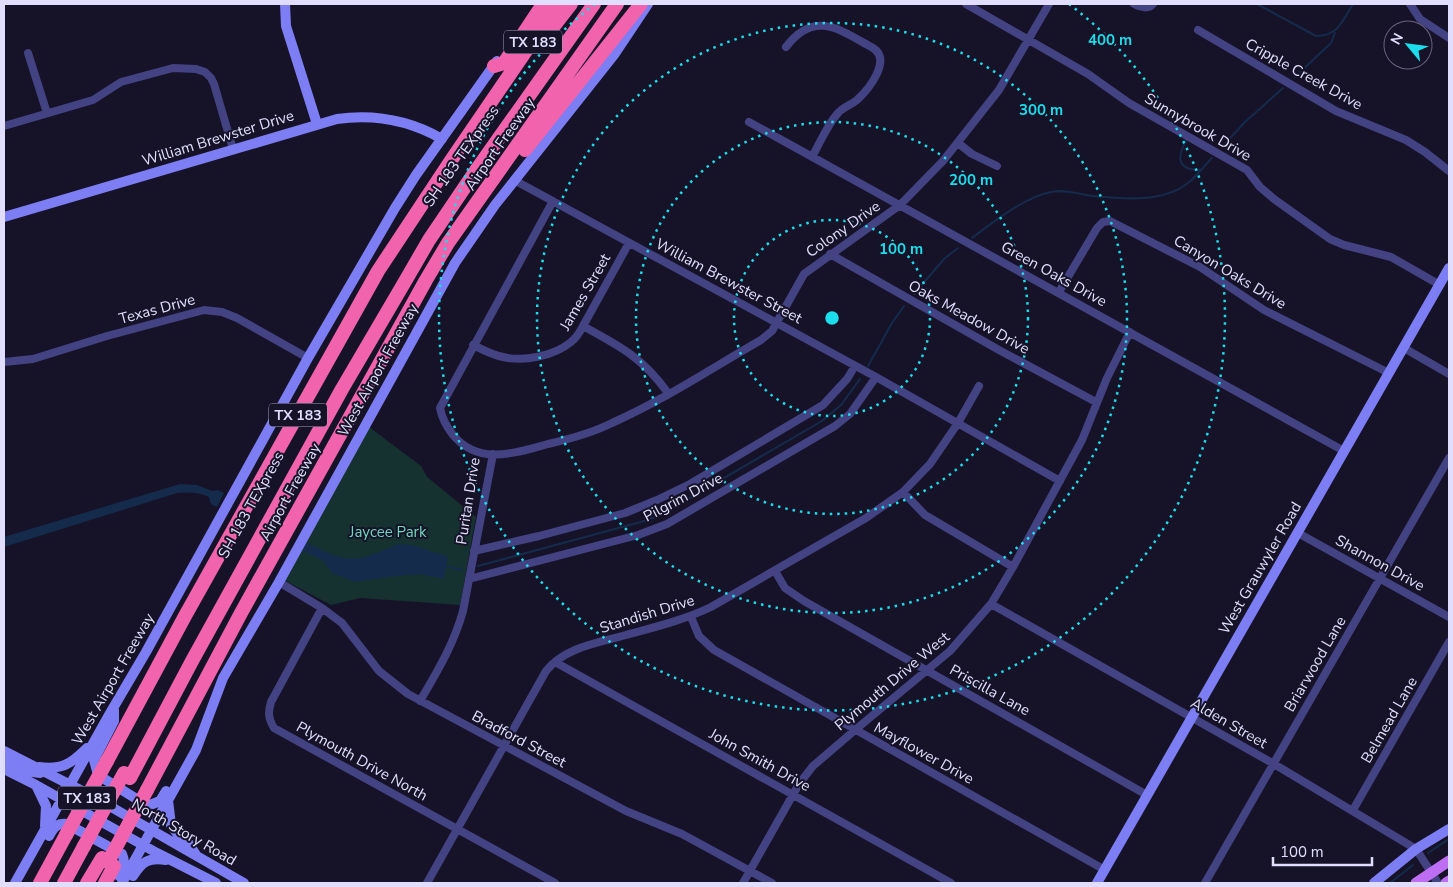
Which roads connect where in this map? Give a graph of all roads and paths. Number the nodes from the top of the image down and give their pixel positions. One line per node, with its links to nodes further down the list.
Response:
1 (285, 4): 27 (main road)
2 (535, 4): 22 (main road, West Airport Freeway)
3 (543, 4): 22 (highway)
4 (558, 4): 24 (highway, Airport Freeway / TX 183)
5 (571, 4): 24 (highway)
6 (587, 4): 92 (highway, SH 183 TEXpress)
7 (594, 4): 92 (highway, SH 183 TEXpress)
8 (608, 4): 23 (highway)
9 (617, 4): 23 (highway, Airport Freeway / TX 183)
10 (641, 4): 34 (highway)
11 (648, 4): 36 (main road, West Airport Freeway)
12 (966, 4): 19 (street, Sunnybrook Drive)
13 (1048, 4): 19 (street, Colony Drive)
14 (1134, 4): 15 (street)
15 (1153, 4)
16 (1410, 4): 18 (street)
17 (1198, 30): 35 (street, Cripple Creek Drive)
18 (1449, 38)
19 (1028, 39): 30 (street, Colony Drive); 43 (street, Sunnybrook Drive)
20 (786, 47): 32 (street)
21 (28, 54): 25 (street)
22 (494, 66): 29 (main road, West Airport Freeway)
23 (573, 67): 34 (highway, Airport Freeway / TX 183)
24 (507, 80): 115 (highway, Airport Freeway / TX 183, bridge)
25 (47, 113): 28 (street); 31 (street)
26 (749, 122): 32 (street, Green Oaks Drive)
27 (317, 124): 29 (main road, William Brewster Drive); 31 (main road, William Brewster Drive)
28 (4, 126)
29 (442, 139): 50 (main road, West Airport Freeway)
30 (958, 143): 33 (street); 38 (street, Colony Drive)
31 (233, 149): 39 (main road, William Brewster Drive)
32 (812, 157): 38 (street, Green Oaks Drive)
33 (997, 166)
34 (503, 168): 106 (highway, Airport Freeway / TX 183, bridge)
35 (1449, 171)
36 (514, 180): 37 (street, William Brewster Street); 71 (main road, West Airport Freeway)
37 (553, 201): 40 (street, William Brewster Street); 48 (street, Puritan Drive)
38 (900, 205): 41 (street, Colony Drive); 44 (street, Green Oaks Drive)
39 (4, 217)
40 (629, 243): 45 (street, William Brewster Street); 46 (street, James Street)
41 (830, 254): 45 (street, Colony Drive); 58 (street, Oaks Meadow Drive)
42 (1449, 268): 43 (main road, West Grauwyler Road)
43 (1440, 284): 49 (main road, West Grauwyler Road)
44 (1059, 292): 47 (street, Green Oaks Drive); 53 (street, Canyon Oaks Drive)
45 (776, 323): 52 (street, William Brewster Street); 57 (street, Colony Drive)
46 (583, 326): 48 (street, James Street); 57 (street)
47 (1130, 332): 58 (street, Plymouth Drive West); 60 (street, Green Oaks Drive)
48 (473, 345): 61 (street, Puritan Drive)
49 (1404, 348): 53 (main road, West Grauwyler Road); 54 (street)
50 (308, 358): 51 (street, Texas Drive); 80 (main road, West Airport Freeway)
51 (4, 362)
52 (855, 366): 55 (street, William Brewster Street); 66 (street, Pilgrim Drive)
53 (1389, 373): 60 (main road, West Grauwyler Road)
54 (1449, 374)
55 (876, 377): 59 (street, William Brewster Street); 70 (street, Pilgrim Drive)
56 (979, 386): 59 (street, Standish Drive)
57 (668, 393): 61 (street, Colony Drive)
58 (1096, 402): 63 (street, Plymouth Drive West)
59 (958, 423): 63 (street, William Brewster Street); 64 (street, Standish Drive)
60 (1344, 451): 65 (main road, West Grauwyler Road)
61 (493, 454): 66 (street, Puritan Drive)
62 (1449, 458): 69 (street, Briarwood Lane)
63 (1060, 481): 67 (street, Plymouth Drive West)
64 (903, 492): 67 (street); 68 (street, Standish Drive)
65 (1298, 532): 69 (street, Shannon Drive); 81 (main road, West Grauwyler Road)
66 (474, 551): 70 (street, Puritan Drive)
67 (1013, 567): 72 (street, Plymouth Drive West)
68 (774, 571): 74 (street, Standish Drive); 78 (street, Priscilla Lane)
69 (1380, 578): 75 (street, Shannon Drive); 88 (street, Briarwood Lane)
70 (469, 579): 79 (street, Puritan Drive)
71 (279, 582): 73 (street, Bradford Street); 84 (main road, West Airport Freeway)
72 (991, 604): 78 (street, Plymouth Drive West); 81 (street, Alden Street)
73 (322, 608): 79 (street, Bradford Street); 103 (street, Plymouth Drive North)
74 (691, 616): 77 (street, Standish Drive); 82 (street, Mayflower Drive)
75 (1449, 617)
76 (1449, 642): 99 (street, Belmead Lane)
77 (555, 662): 85 (street, Standish Drive); 95 (street, John Smith Drive)
78 (927, 671): 82 (street, Plymouth Drive West); 96 (street, Priscilla Lane)
79 (420, 701): 85 (street, Bradford Street)
80 (114, 706): 83 (main road, West Airport Freeway); 84 (main road)
81 (1192, 718): 88 (street, Alden Street); 96 (main road, West Grauwyler Road)
82 (855, 730): 95 (street, Plymouth Drive West); 110 (street, Mayflower Drive)
83 (96, 738): 89 (main road); 94 (main road, West Airport Freeway)
84 (199, 740): 98 (main road, West Airport Freeway)
85 (504, 746): 103 (street, Standish Drive); 111 (street, Bradford Street)
86 (4, 751): 89 (main road, North Story Road)
87 (4, 760): 91 (main road)
88 (1274, 764): 99 (street, Alden Street); 132 (street, Briarwood Lane)
89 (36, 767): 91 (main road, North Story Road)
90 (4, 769): 93 (main road, North Story Road)
91 (48, 774): 94 (main road, North Story Road)
92 (127, 776): 106 (highway, SH 183 TEXpress, bridge)
93 (36, 785): 97 (main road, North Story Road); 101 (main road)
94 (70, 786): 97 (main road, West Airport Freeway); 102 (main road, North Story Road)
95 (793, 795): 111 (street, Plymouth Drive West); 130 (street, John Smith Drive)
96 (1147, 795): 110 (main road, West Grauwyler Road)
97 (62, 799): 101 (main road, West Airport Freeway); 104 (main road, North Story Road)
98 (168, 800): 102 (main road, West Airport Freeway); 107 (main road)
99 (1354, 810): 105 (street, Alden Street)
100 (1449, 829): 105 (main road)
101 (45, 830): 113 (main road, West Airport Freeway)
102 (151, 830): 104 (main road, West Airport Freeway); 107 (main road, North Story Road)
103 (457, 830): 126 (street, Standish Drive); 127 (street, Plymouth Drive North)
104 (143, 845): 109 (main road, North Story Road); 122 (main road, West Airport Freeway)
105 (1416, 849): 112 (street, Alden Street); 133 (main road)
106 (99, 856): 116 (highway, SH 183 TEXpress); 117 (highway, SH 183 TEXpress); 118 (highway); 119 (highway, Airport Freeway / TX 183); 120 (highway)
107 (196, 856): 125 (main road, North Story Road)
108 (1449, 861): 112 (main road)
109 (184, 866): 123 (main road); 124 (main road, North Story Road)
110 (1105, 870): 131 (main road, West Grauwyler Road)
111 (750, 871): 128 (street, Plymouth Drive West); 129 (street, Bradford Street)
112 (1431, 872): 134 (main road); 135 (street, Alden Street)
113 (15, 883)
114 (22, 883): 121 (main road)
115 (40, 883)
116 (64, 883)
117 (72, 883)
118 (87, 883)
119 (96, 883)
120 (105, 883)
121 (115, 883)
122 (122, 883)
123 (128, 883)
124 (216, 883)
125 (244, 883)
126 (427, 883)
127 (555, 883)
128 (743, 883)
129 (772, 883)
130 (951, 883)
131 (1097, 883)
132 (1205, 883)
133 (1374, 883)
134 (1416, 883)
135 (1438, 883)

